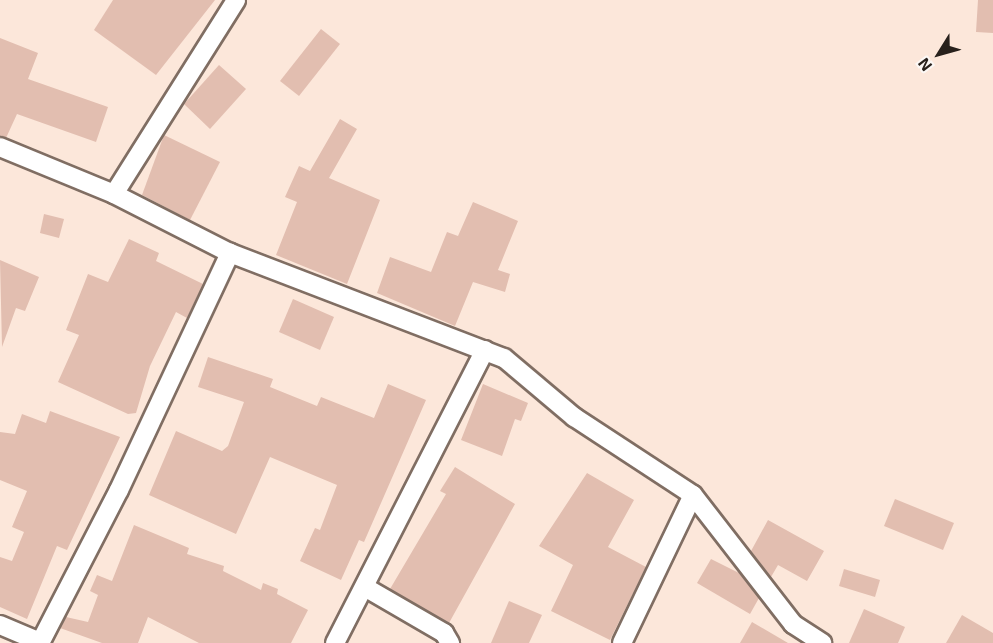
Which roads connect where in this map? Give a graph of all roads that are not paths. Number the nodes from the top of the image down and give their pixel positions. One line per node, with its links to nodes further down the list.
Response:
1 (236, 0): 3 (street)
2 (2, 153): 3 (street)
3 (114, 194): 4 (street)
4 (230, 253): 5 (street); 9 (street)
5 (484, 350): 6 (street); 7 (street)
6 (693, 495): 12 (street); 13 (street)
7 (368, 588): 10 (street); 11 (street)
8 (0, 625): 9 (street)
9 (40, 643)
10 (335, 643)
11 (450, 643)
12 (622, 643)
13 (822, 643)

